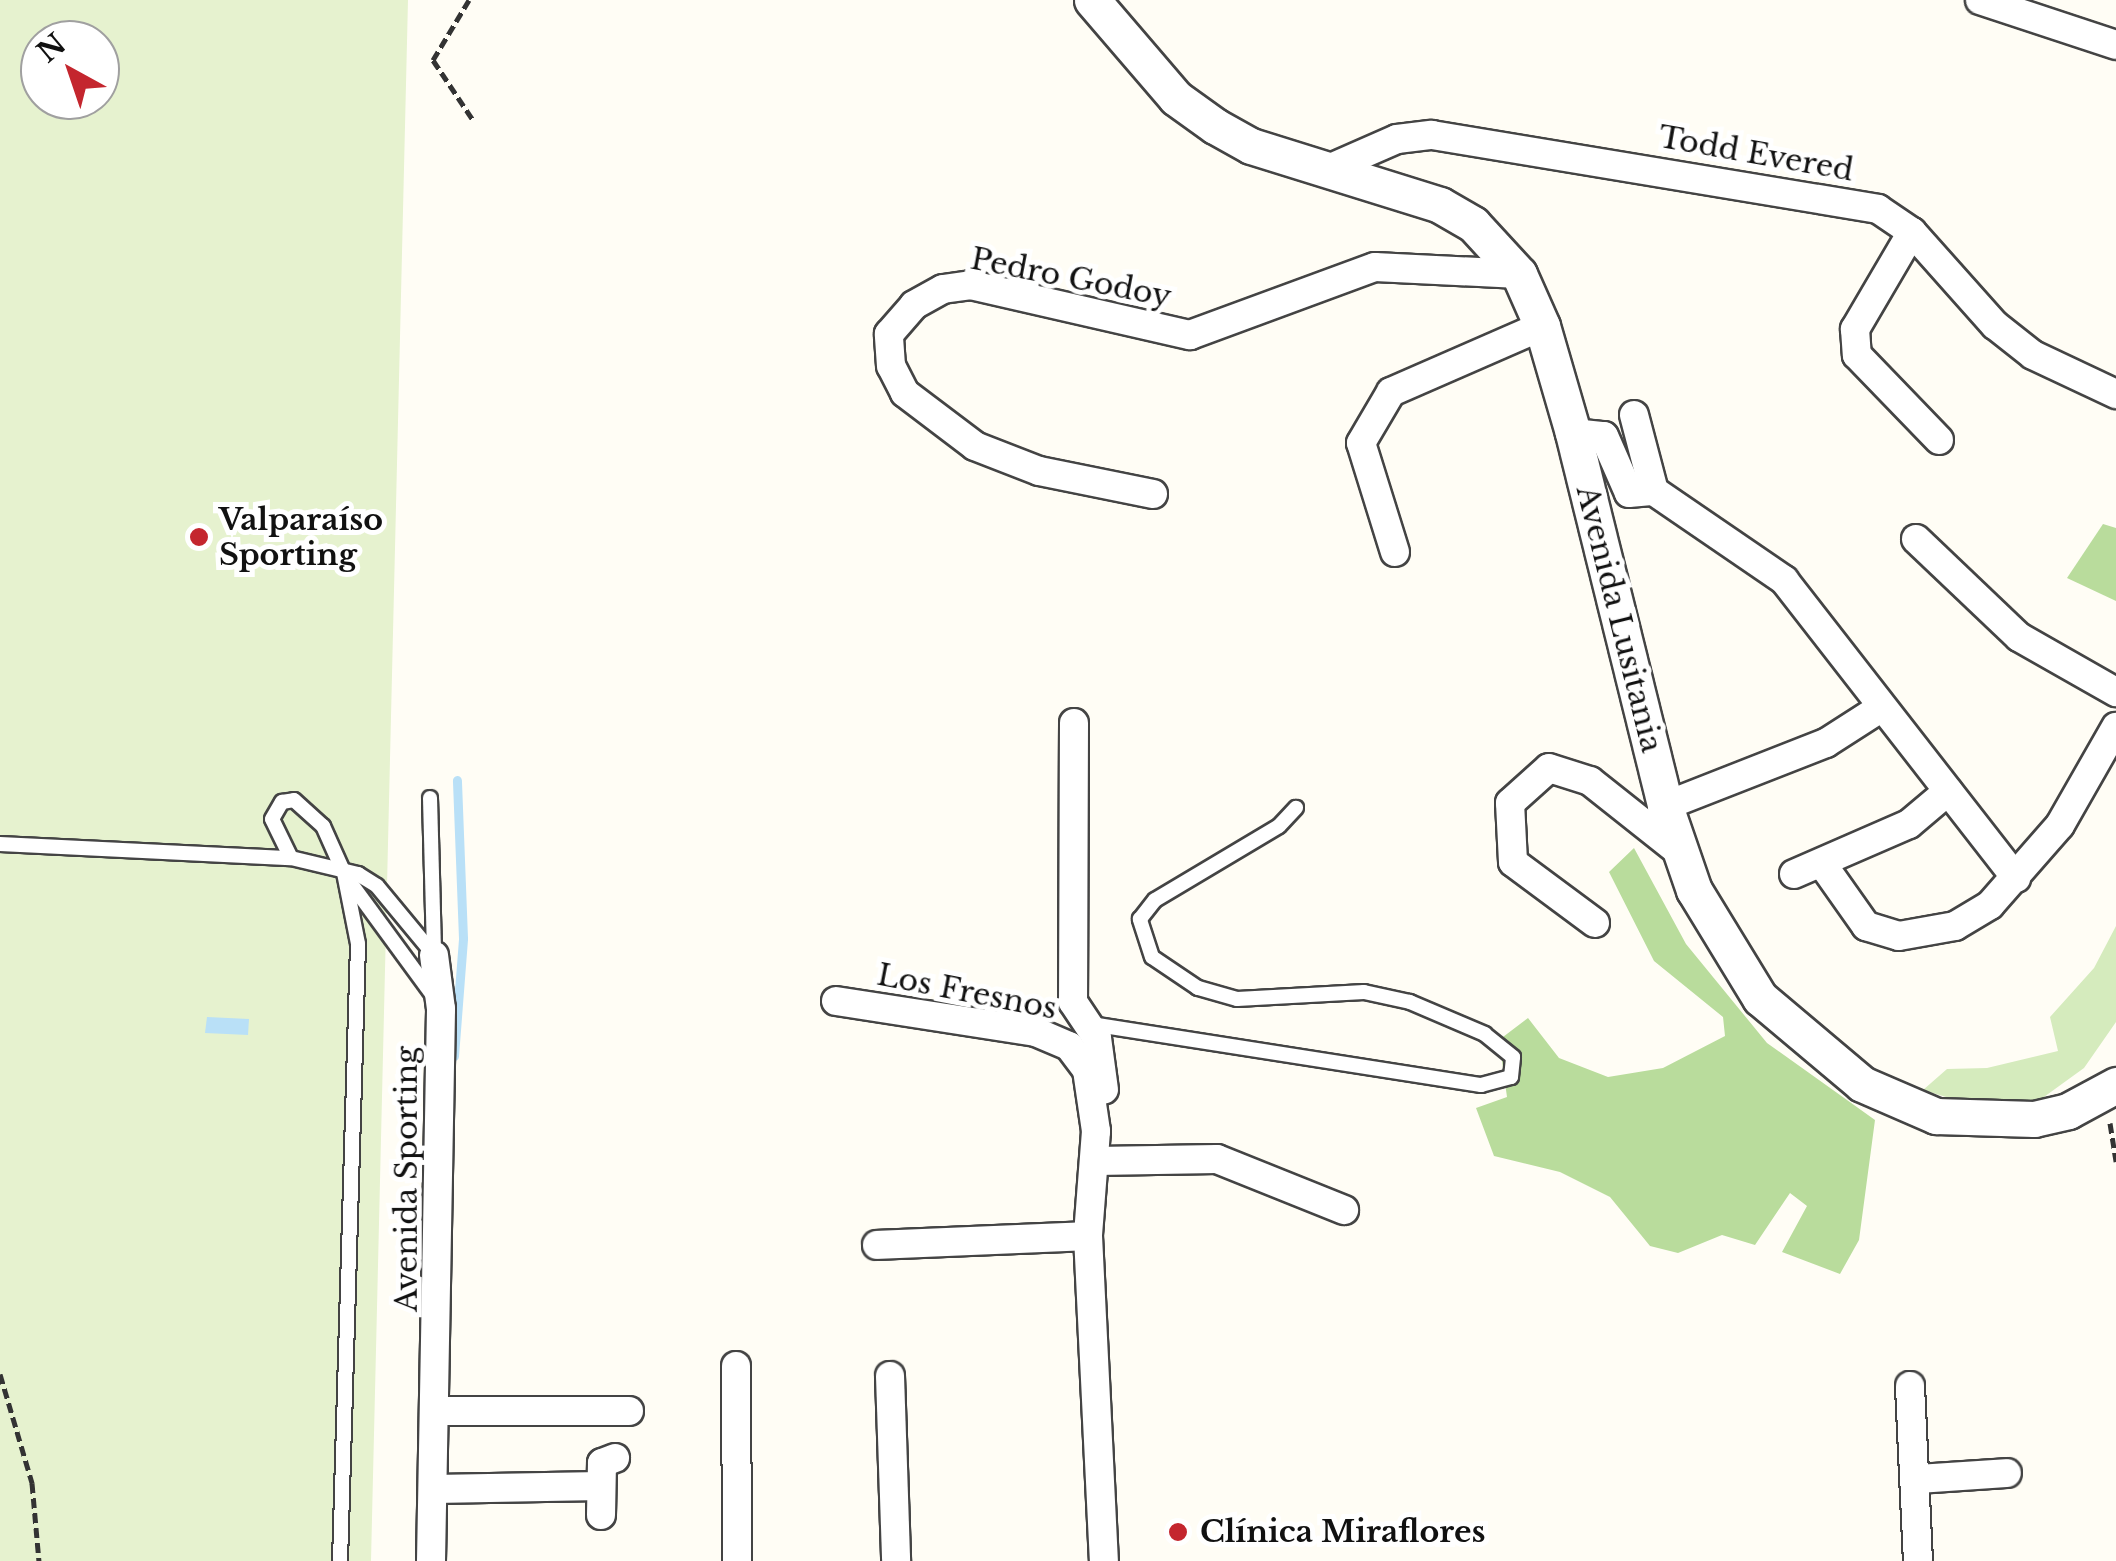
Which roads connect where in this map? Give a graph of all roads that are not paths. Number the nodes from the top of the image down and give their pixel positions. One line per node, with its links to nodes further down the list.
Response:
1 (1092, 0): 4 (street, Avenida Lusitania)
2 (1980, 0): 3 (street)
3 (2116, 45)
4 (1326, 170): 5 (street, Todd Evered); 6 (street, Avenida Lusitania)
5 (1912, 232): 8 (street, Todd Evered); 11 (street)
6 (1520, 274): 7 (street, Avenida Lusitania); 13 (street, Pedro Godoy)
7 (1542, 326): 10 (street, Avenida Lusitania); 15 (street)
8 (2116, 394)
9 (1634, 414): 12 (street)
10 (1573, 433): 12 (street, Avenida Lusitania); 22 (street, Avenida Lusitania)
11 (1939, 440)
12 (1654, 491): 17 (street, Avenida Lusitania)
13 (1153, 494)
14 (1916, 539): 16 (street)
15 (1395, 552)
16 (2116, 692)
17 (1880, 709): 20 (street, Avenida Lusitania); 22 (street)
18 (1074, 723): 35 (street)
19 (2116, 727): 30 (street)
20 (1948, 792): 27 (street); 30 (street, Avenida Lusitania)
21 (430, 798): 32 (lane, Avenida Sporting)
22 (1665, 806): 25 (street, Avenida Lusitania)
23 (1296, 808): 35 (lane)
24 (0, 844): 26 (lane)
25 (1682, 854): 31 (street); 36 (street, Avenida Lusitania)
26 (292, 858): 28 (lane); 28 (lane)
27 (1823, 865): 29 (street); 30 (street)
28 (344, 873): 32 (lane); 34 (lane); 53 (lane)
29 (1794, 874)
30 (2016, 878)
31 (1594, 923)
32 (434, 954): 34 (street, Avenida Sporting)
33 (836, 1001): 37 (street, Los Fresnos)
34 (441, 1008): 45 (street, Avenida Sporting)
35 (1092, 1024): 37 (street)
36 (2116, 1085)
37 (1096, 1131): 38 (street, Los Fresnos)
38 (1096, 1161): 39 (street); 40 (street, Los Fresnos)
39 (1344, 1210)
40 (1088, 1236): 41 (street); 57 (street, Los Fresnos)
41 (878, 1244)
42 (736, 1366): 55 (street)
43 (890, 1376): 56 (street)
44 (1910, 1386): 49 (street)
45 (437, 1411): 46 (street); 51 (street, Avenida Sporting)
46 (629, 1411)
47 (615, 1458): 50 (street)
48 (2007, 1473): 49 (street)
49 (1917, 1480): 58 (street)
50 (601, 1486): 51 (street); 52 (street)
51 (434, 1489): 54 (street, Avenida Sporting)
52 (601, 1515)
53 (340, 1561)
54 (431, 1561)
55 (737, 1561)
56 (896, 1561)
57 (1104, 1561)
58 (1918, 1561)

